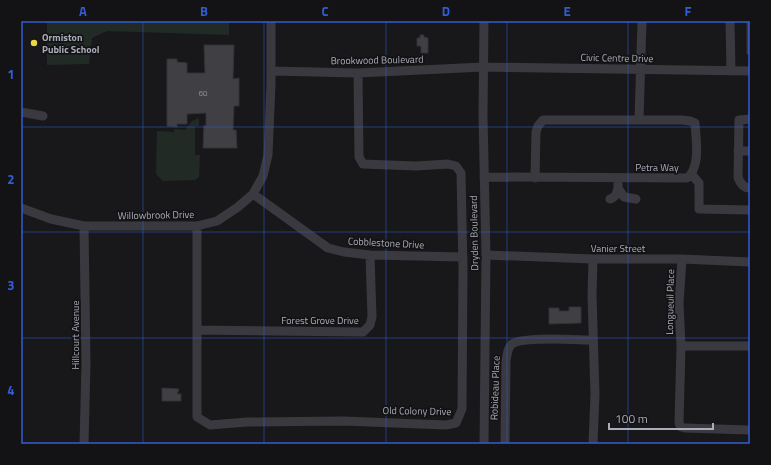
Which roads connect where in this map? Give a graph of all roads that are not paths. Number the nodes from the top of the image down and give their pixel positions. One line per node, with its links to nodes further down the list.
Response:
1 (271, 21): 7 (street, Willowbrook Drive)
2 (484, 21): 5 (street, Dryden Boulevard)
3 (642, 21): 6 (street)
4 (730, 21): 8 (street)
5 (484, 68): 6 (street, Civic Centre Drive); 10 (street, Brookwood Boulevard); 18 (street, Dryden Boulevard)
6 (641, 69): 8 (street, Civic Centre Drive); 14 (street)
7 (271, 71): 10 (street, Brookwood Boulevard); 22 (street, Willowbrook Drive)
8 (731, 71): 9 (street, Civic Centre Drive)
9 (750, 71)
10 (358, 73): 31 (street, Old Colony Drive)
11 (21, 112): 12 (street)
12 (43, 116)
13 (750, 119): 15 (street)
14 (639, 120): 17 (street, Petra Way); 19 (street, Petra Way)
15 (738, 151): 16 (street); 21 (street)
16 (750, 151)
17 (692, 175): 20 (street, Petra Way); 26 (street)
18 (484, 177): 19 (street, Petra Way); 30 (street, Dryden Boulevard)
19 (535, 178): 20 (street, Petra Way)
20 (618, 183): 23 (street); 24 (street)
21 (750, 188)
22 (253, 194): 28 (street, Willowbrook Drive); 29 (street, Cobblestone Drive)
23 (610, 198)
24 (636, 199)
25 (21, 208): 27 (street, Willowbrook Drive)
26 (750, 210)
27 (84, 226): 28 (street, Willowbrook Drive); 40 (street, Hillcourt Avenue)
28 (197, 226): 35 (street, Old Colony Drive)
29 (370, 255): 31 (street, Cobblestone Drive); 35 (street, Forest Grove Drive)
30 (486, 255): 32 (street, Vanier Street); 41 (street, Dryden Boulevard)
31 (463, 257): 35 (street, Old Colony Drive)
32 (593, 259): 33 (street, Vanier Street); 36 (street)
33 (682, 259): 34 (street, Vanier Street); 37 (street, Longueuil Place)
34 (750, 262)
35 (198, 330)
36 (593, 340): 42 (street, Robideau Place); 43 (street)
37 (681, 346): 38 (street, Longueuil Place); 39 (street, Longueuil Place)
38 (750, 346)
39 (750, 430)
40 (84, 444)
41 (484, 444)
42 (505, 444)
43 (593, 444)

